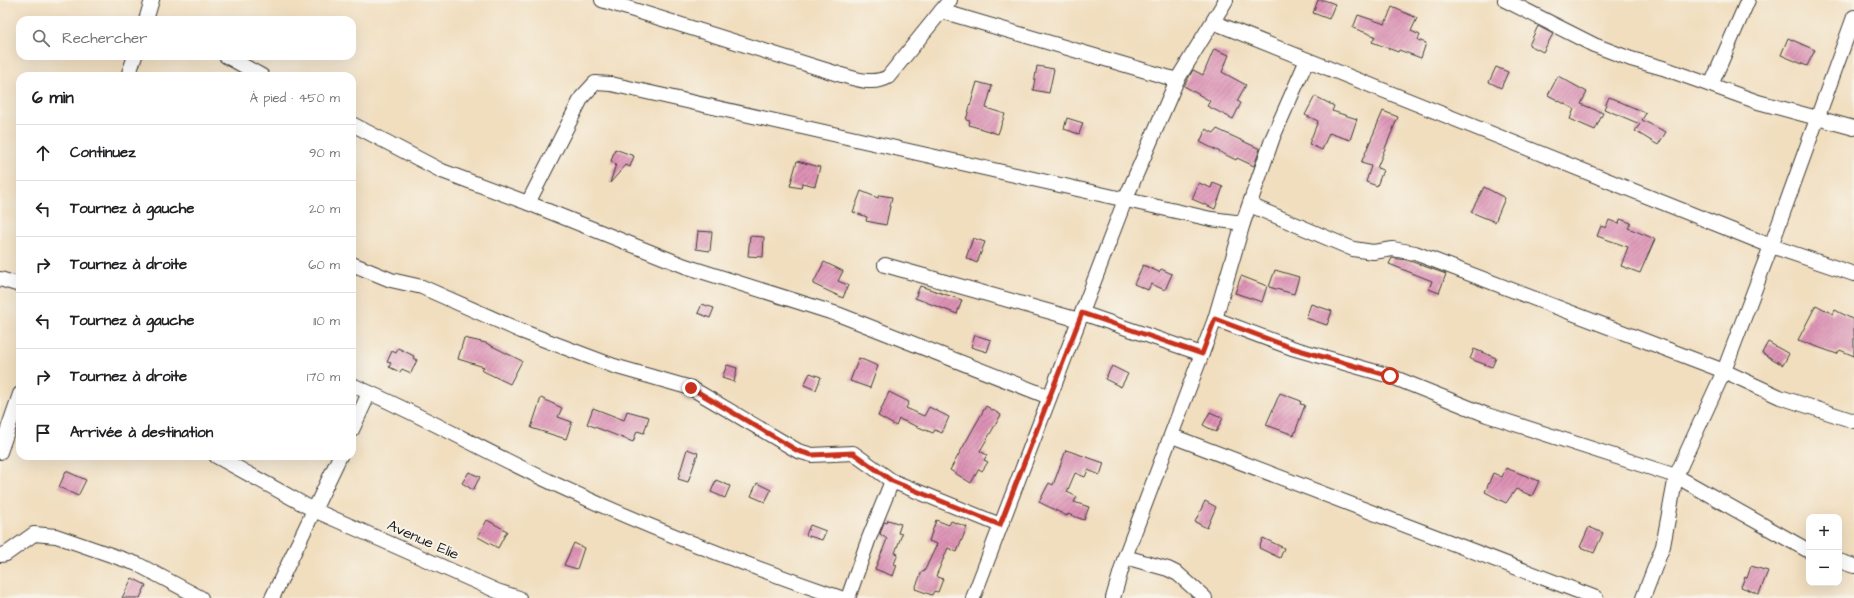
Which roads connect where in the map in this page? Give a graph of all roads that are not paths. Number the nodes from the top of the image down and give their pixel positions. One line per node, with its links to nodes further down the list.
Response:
1 (152, 0): 8 (street)
2 (602, 0): 7 (street)
3 (950, 0): 7 (street)
4 (1226, 0): 10 (street)
5 (1505, 0): 17 (street)
6 (1748, 0): 17 (street)
7 (941, 11): 16 (street)
8 (151, 16)
9 (1854, 17): 18 (street)
10 (1214, 22): 13 (street); 16 (street)
11 (134, 60): 14 (street)
12 (233, 60): 15 (street)
13 (1307, 60): 23 (street); 25 (street)
14 (129, 72)
15 (255, 72)
16 (1177, 80): 21 (street)
17 (1712, 85): 18 (street)
18 (1817, 117): 20 (street); 25 (street)
19 (356, 126): 22 (street)
20 (1854, 128)
21 (1125, 200): 22 (street); 24 (street); 31 (street)
22 (528, 203): 37 (street)
23 (1250, 205): 24 (street); 34 (street)
24 (1243, 223): 32 (street)
25 (1772, 246): 28 (street); 34 (street)
26 (885, 265): 31 (street)
27 (356, 266): 46 (street)
28 (1854, 274)
29 (0, 279): 30 (street)
30 (16, 284)
31 (1080, 316): 33 (street); 37 (street)
32 (1215, 319): 33 (street); 45 (street)
33 (1202, 354): 41 (street)
34 (1724, 371): 40 (street); 45 (street)
35 (356, 387): 36 (street)
36 (369, 393): 39 (street); 57 (street)
37 (1049, 397): 48 (street)
38 (16, 406): 42 (street)
39 (356, 421)
40 (1854, 421)
41 (1172, 436): 51 (street); 62 (street)
42 (0, 452)
43 (223, 460): 47 (street, Avenue Elie)
44 (338, 460): 47 (street)
45 (1676, 476): 49 (street); 63 (street)
46 (892, 481): 48 (street); 58 (street)
47 (314, 510): 55 (street); 56 (street, Avenue Elie)
48 (1000, 525): 59 (street)
49 (1807, 550)
50 (0, 556): 54 (street)
51 (1125, 557): 60 (street); 61 (street)
52 (1842, 562): 53 (street)
53 (1854, 566)
54 (202, 598)
55 (272, 598)
56 (519, 598)
57 (841, 598)
58 (848, 598)
59 (973, 598)
60 (1113, 598)
61 (1205, 598)
62 (1596, 598)
63 (1643, 598)

